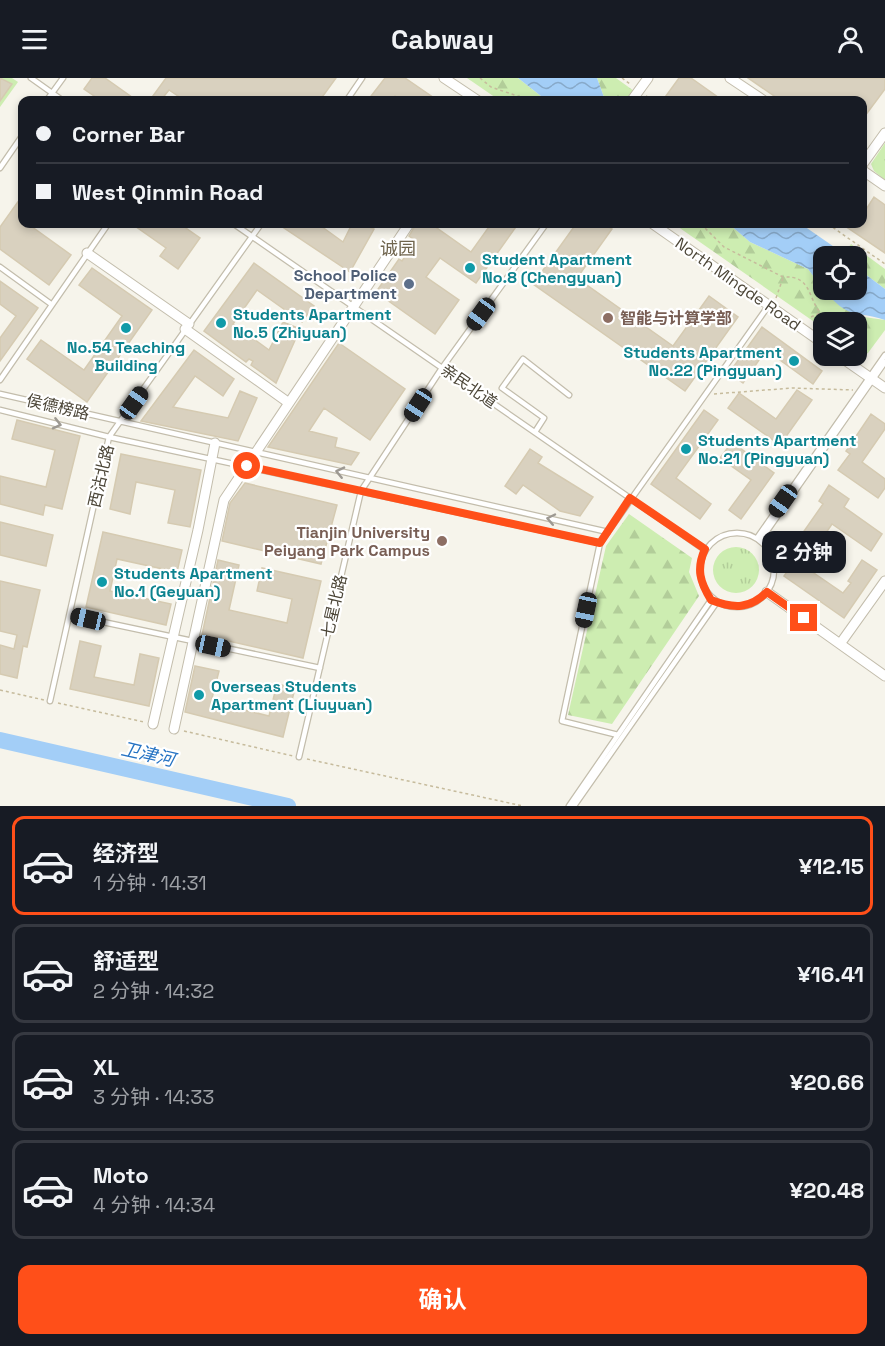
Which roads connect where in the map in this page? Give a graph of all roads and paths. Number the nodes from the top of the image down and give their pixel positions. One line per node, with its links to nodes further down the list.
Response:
1 (31, 78): 8 (lane)
2 (63, 78): 8 (lane)
3 (363, 78): 11 (lane)
4 (444, 78): 12 (street)
5 (480, 78): 13 (path)
6 (648, 78): 14 (street)
7 (730, 78): 15 (street)
8 (52, 93): 9 (lane); 10 (lane)
9 (50, 96)
10 (56, 96)
11 (350, 96)
12 (471, 96)
13 (518, 96)
14 (635, 96)
15 (757, 96)
16 (885, 133): 18 (street)
17 (18, 142): 19 (lane)
18 (867, 158)
19 (0, 168)
20 (867, 173): 21 (street)
21 (885, 186)
22 (105, 228): 31 (lane)
23 (240, 228): 30 (lane, 亲民北道)
24 (258, 228): 30 (lane, 西沽北路)
25 (406, 228): 37 (street)
26 (543, 228): 44 (lane, 七星北路)
27 (659, 228): 36 (street, North Mingde Road)
28 (705, 228): 34 (path)
29 (834, 228): 32 (path)
30 (252, 236): 37 (lane, 亲民北道); 39 (lane, 西沽北路)
31 (87, 253): 35 (lane); 39 (street)
32 (885, 264)
33 (0, 267): 35 (lane)
34 (783, 277): 36 (path); 38 (path)
35 (51, 304): 46 (lane)
36 (769, 305): 40 (street, North Mingde Road); 51 (lane)
37 (353, 306): 44 (lane, 亲民北道); 52 (street)
38 (821, 312)
39 (187, 326): 52 (street); 54 (lane, 西沽北路)
40 (813, 336)
41 (885, 355): 45 (lane)
42 (885, 362): 45 (lane)
43 (854, 366): 45 (street)
44 (442, 368): 55 (lane, 亲民北道); 61 (lane, 七星北路)
45 (871, 378): 47 (street); 48 (lane); 65 (lane)
46 (0, 380)
47 (885, 388)
48 (860, 390): 51 (path); 65 (lane)
49 (0, 394): 54 (lane, 侯德榜路)
50 (569, 395): 55 (lane)
51 (704, 395): 63 (lane)
52 (289, 403): 58 (street)
53 (0, 410): 56 (lane, 侯德榜路, one-way to 56)
54 (121, 421): 56 (lane, 西沽北路); 57 (lane, 侯德榜路)
55 (535, 432): 63 (lane, 亲民北道)
56 (109, 437): 59 (lane, 侯德榜路); 71 (lane, 西沽北路)
57 (215, 443): 58 (lane, 侯德榜路); 59 (street)
58 (255, 452): 60 (street); 61 (lane, 侯德榜路, one-way to 58)
59 (211, 459): 60 (lane, 侯德榜路); 72 (street)
60 (247, 466): 62 (lane, 侯德榜路); 73 (street)
61 (369, 479): 62 (lane, 七星北路); 64 (lane, 侯德榜路, one-way to 61)
62 (361, 491): 66 (lane, 侯德榜路); 75 (lane, 七星北路)
63 (630, 498): 64 (lane); 67 (lane, 亲民北道)
64 (608, 532): 66 (lane)
65 (758, 539): 67 (lane); 69 (lane)
66 (600, 543): 81 (lane)
67 (705, 549): 70 (lane)
68 (885, 581): 74 (street)
69 (767, 592): 70 (lane); 74 (street)
70 (714, 601): 81 (lane); 85 (lane)
71 (70, 615): 72 (lane); 78 (lane, 西沽北路)
72 (172, 637): 73 (lane); 79 (street)
73 (193, 642): 75 (lane); 80 (street)
74 (840, 644): 76 (street)
75 (320, 668): 82 (lane, 七星北路)
76 (885, 676)
77 (0, 690): 78 (path)
78 (50, 701): 79 (path)
79 (153, 724)
80 (174, 729): 82 (path)
81 (618, 735): 84 (lane)
82 (299, 757): 83 (path)
83 (522, 806)
84 (569, 806)
85 (574, 806)

